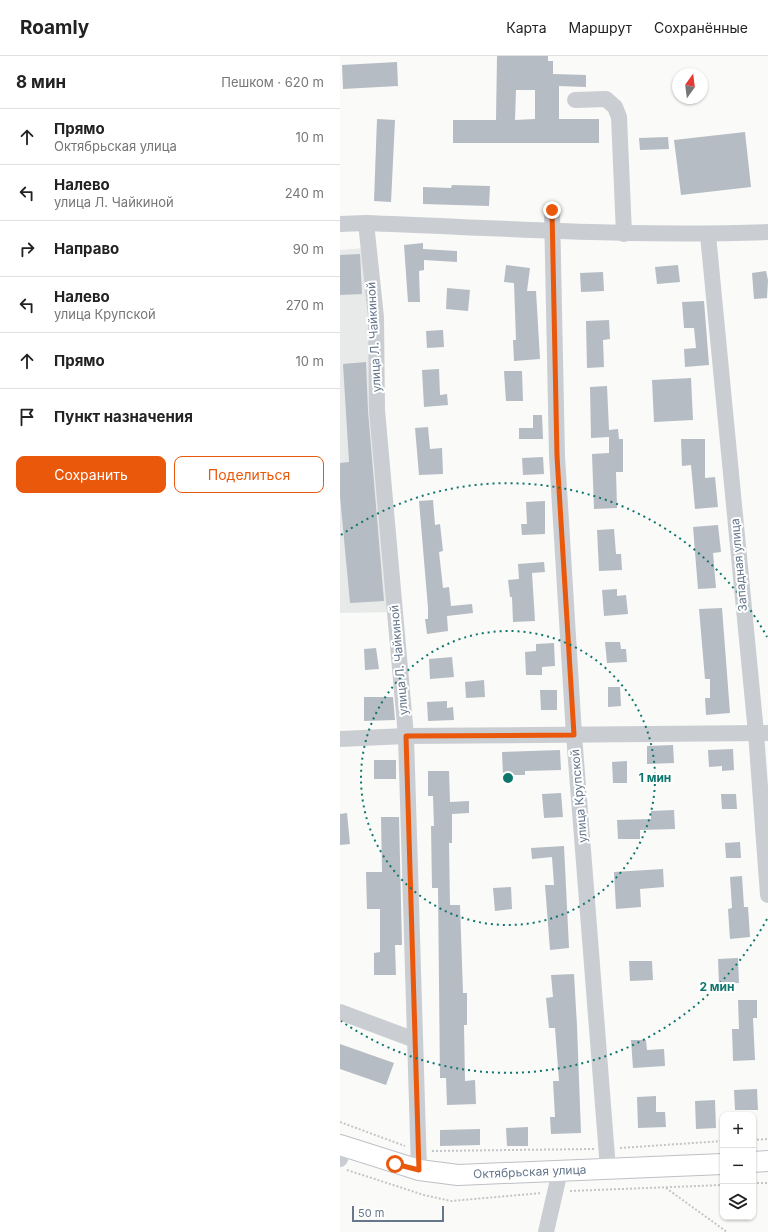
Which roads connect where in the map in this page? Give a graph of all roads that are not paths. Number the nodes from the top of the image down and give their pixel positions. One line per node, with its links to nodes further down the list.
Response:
1 (575, 100): 7 (street)
2 (552, 210): 5 (street, улица Крупской)
3 (366, 223): 4 (street); 5 (street); 11 (street, улица Л. Чайкиной)
4 (340, 224)
5 (553, 230): 7 (street); 10 (street, улица Крупской)
6 (768, 232): 8 (street)
7 (624, 234): 8 (street)
8 (708, 235): 9 (street, Западная улица)
9 (762, 733): 10 (street); 13 (street, Западная улица)
10 (574, 735): 11 (street); 21 (street, улица Крупской)
11 (406, 736): 12 (street); 15 (street, улица Л. Чайкиной)
12 (340, 739)
13 (768, 895)
14 (340, 1012): 15 (street)
15 (415, 1040): 17 (street, улица Л. Чайкиной)
16 (341, 1151): 17 (main road, Октябрьская улица)
17 (419, 1160): 22 (main road, Октябрьская улица)
18 (768, 1161): 19 (main road)
19 (756, 1162)
20 (720, 1164): 21 (main road, Октябрьская улица)
21 (608, 1169): 22 (main road, Октябрьская улица)
22 (560, 1171): 23 (street)
23 (546, 1232)

